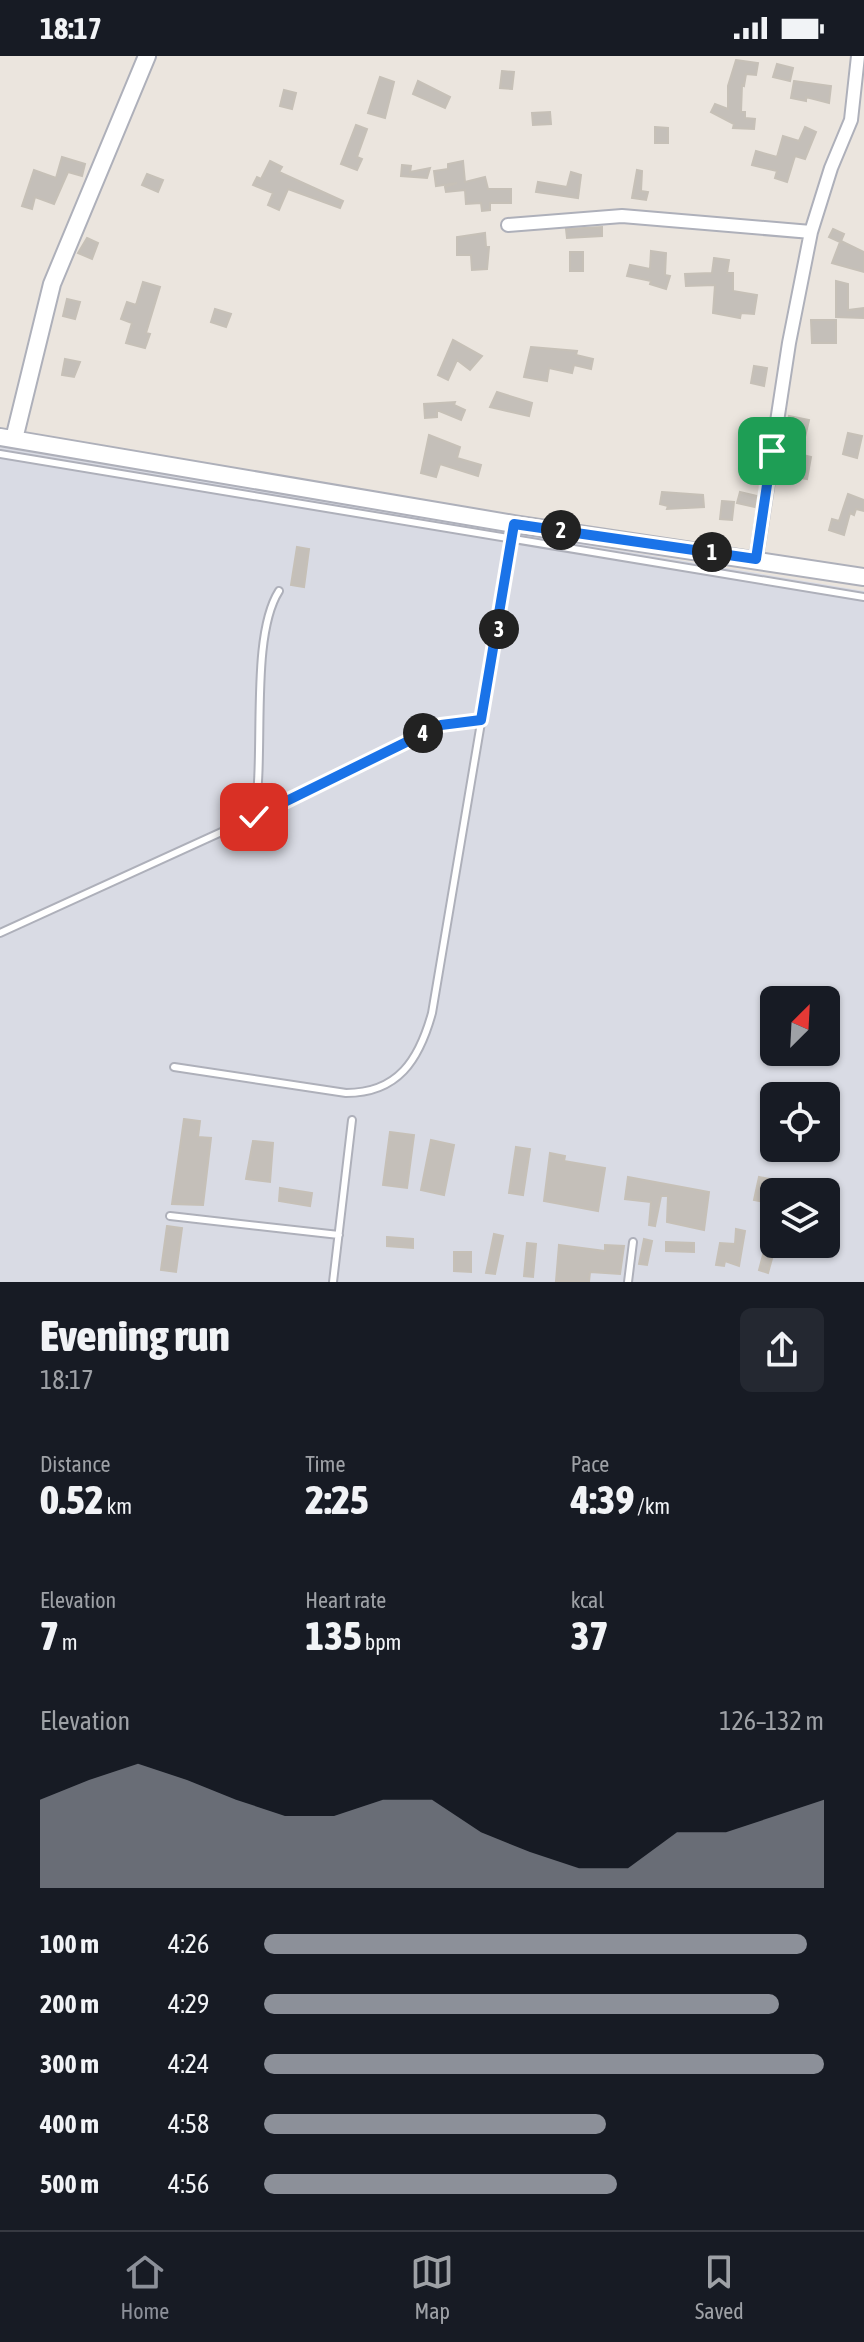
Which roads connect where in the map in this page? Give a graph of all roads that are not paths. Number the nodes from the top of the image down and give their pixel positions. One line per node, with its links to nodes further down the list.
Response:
1 (147, 56): 5 (street)
2 (858, 56): 4 (street)
3 (508, 225): 4 (street)
4 (811, 232): 8 (street)
5 (7, 438): 7 (street)
6 (0, 454): 7 (lane)
7 (513, 532): 8 (street); 11 (lane); 12 (lane)
8 (756, 559): 9 (street)
9 (864, 577)
10 (279, 591): 13 (lane)
11 (864, 597)
12 (481, 720): 13 (lane); 15 (lane)
13 (254, 817): 14 (lane)
14 (0, 933)
15 (174, 1067)
16 (352, 1120): 18 (lane)
17 (170, 1216): 18 (lane)
18 (339, 1235): 20 (lane)
19 (633, 1242): 21 (lane)
20 (333, 1282)
21 (628, 1282)

